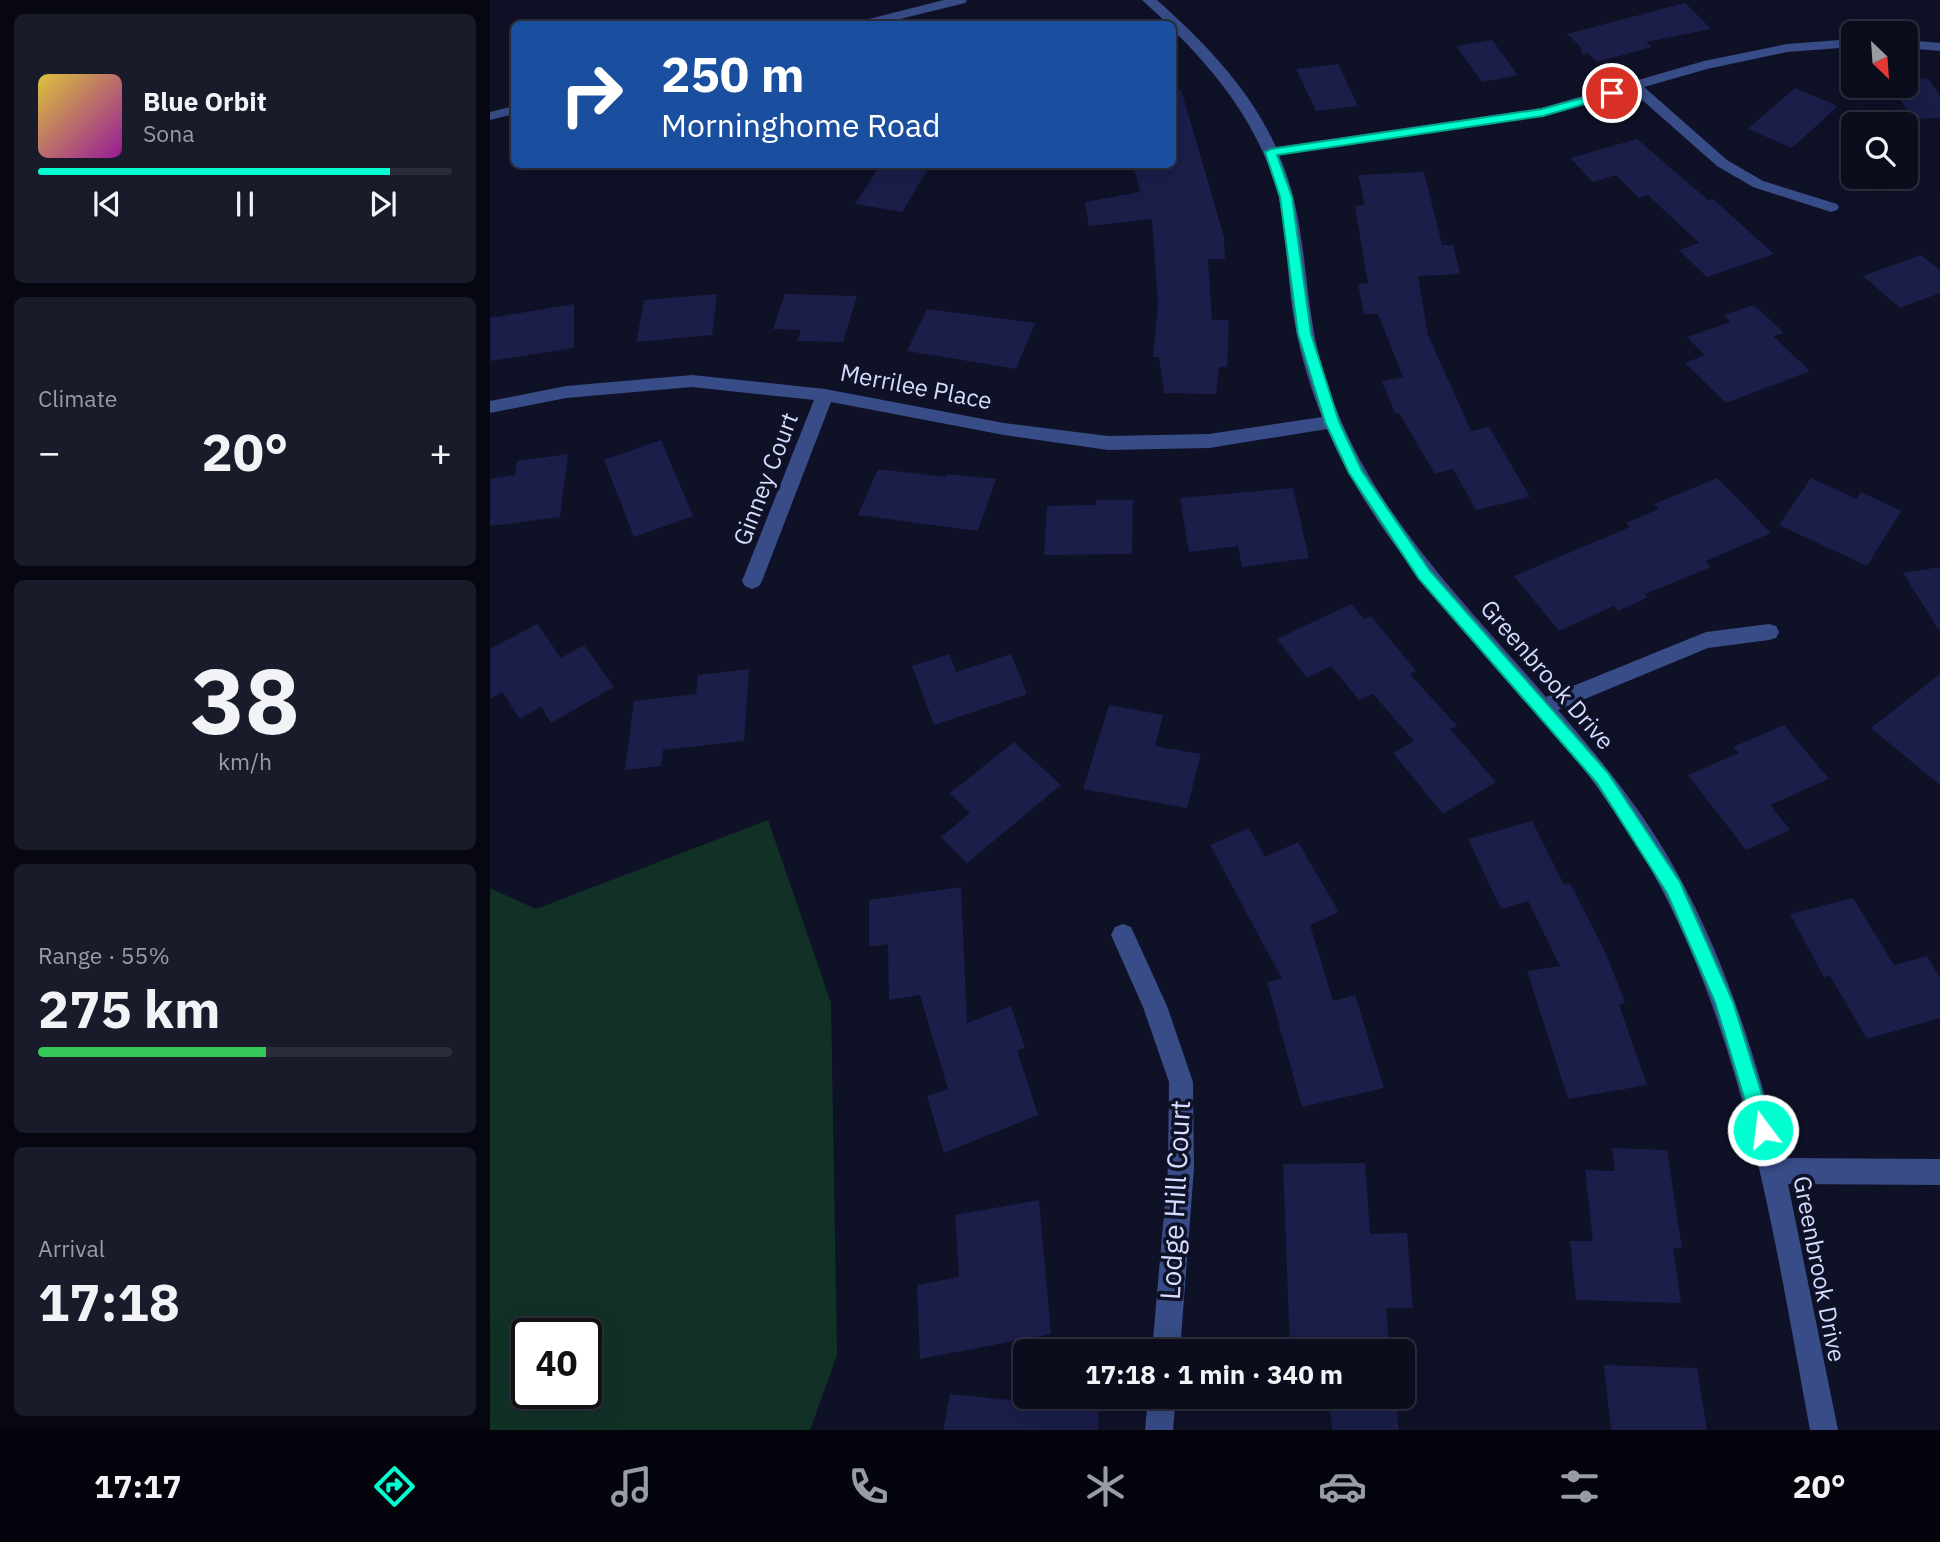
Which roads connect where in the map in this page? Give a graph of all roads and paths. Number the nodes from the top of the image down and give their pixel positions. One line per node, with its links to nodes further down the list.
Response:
1 (960, 0): 3 (street)
2 (1149, 0): 4 (street, Greenbrook Drive)
3 (878, 21)
4 (1173, 21)
5 (1176, 23): 12 (street, Greenbrook Drive)
6 (1841, 44): 9 (street)
7 (1918, 45): 8 (street)
8 (1940, 47)
9 (1635, 86): 12 (street); 13 (street)
10 (511, 111): 11 (street)
11 (490, 116)
12 (1271, 152): 16 (street, Greenbrook Drive)
13 (1831, 207)
14 (825, 395): 15 (street, Merrilee Place); 16 (street, Merrilee Place); 17 (street, Ginney Court)
15 (490, 407)
16 (1332, 422): 19 (street, Greenbrook Drive)
17 (752, 581)
18 (1769, 632): 19 (street)
19 (1544, 708): 21 (street, Greenbrook Drive)
20 (1123, 935): 23 (street, Lodge Hill Court)
21 (1773, 1171): 22 (street); 26 (street, Greenbrook Drive)
22 (1940, 1172)
23 (1167, 1339)
24 (1161, 1409): 25 (street)
25 (1159, 1430)
26 (1824, 1430)

